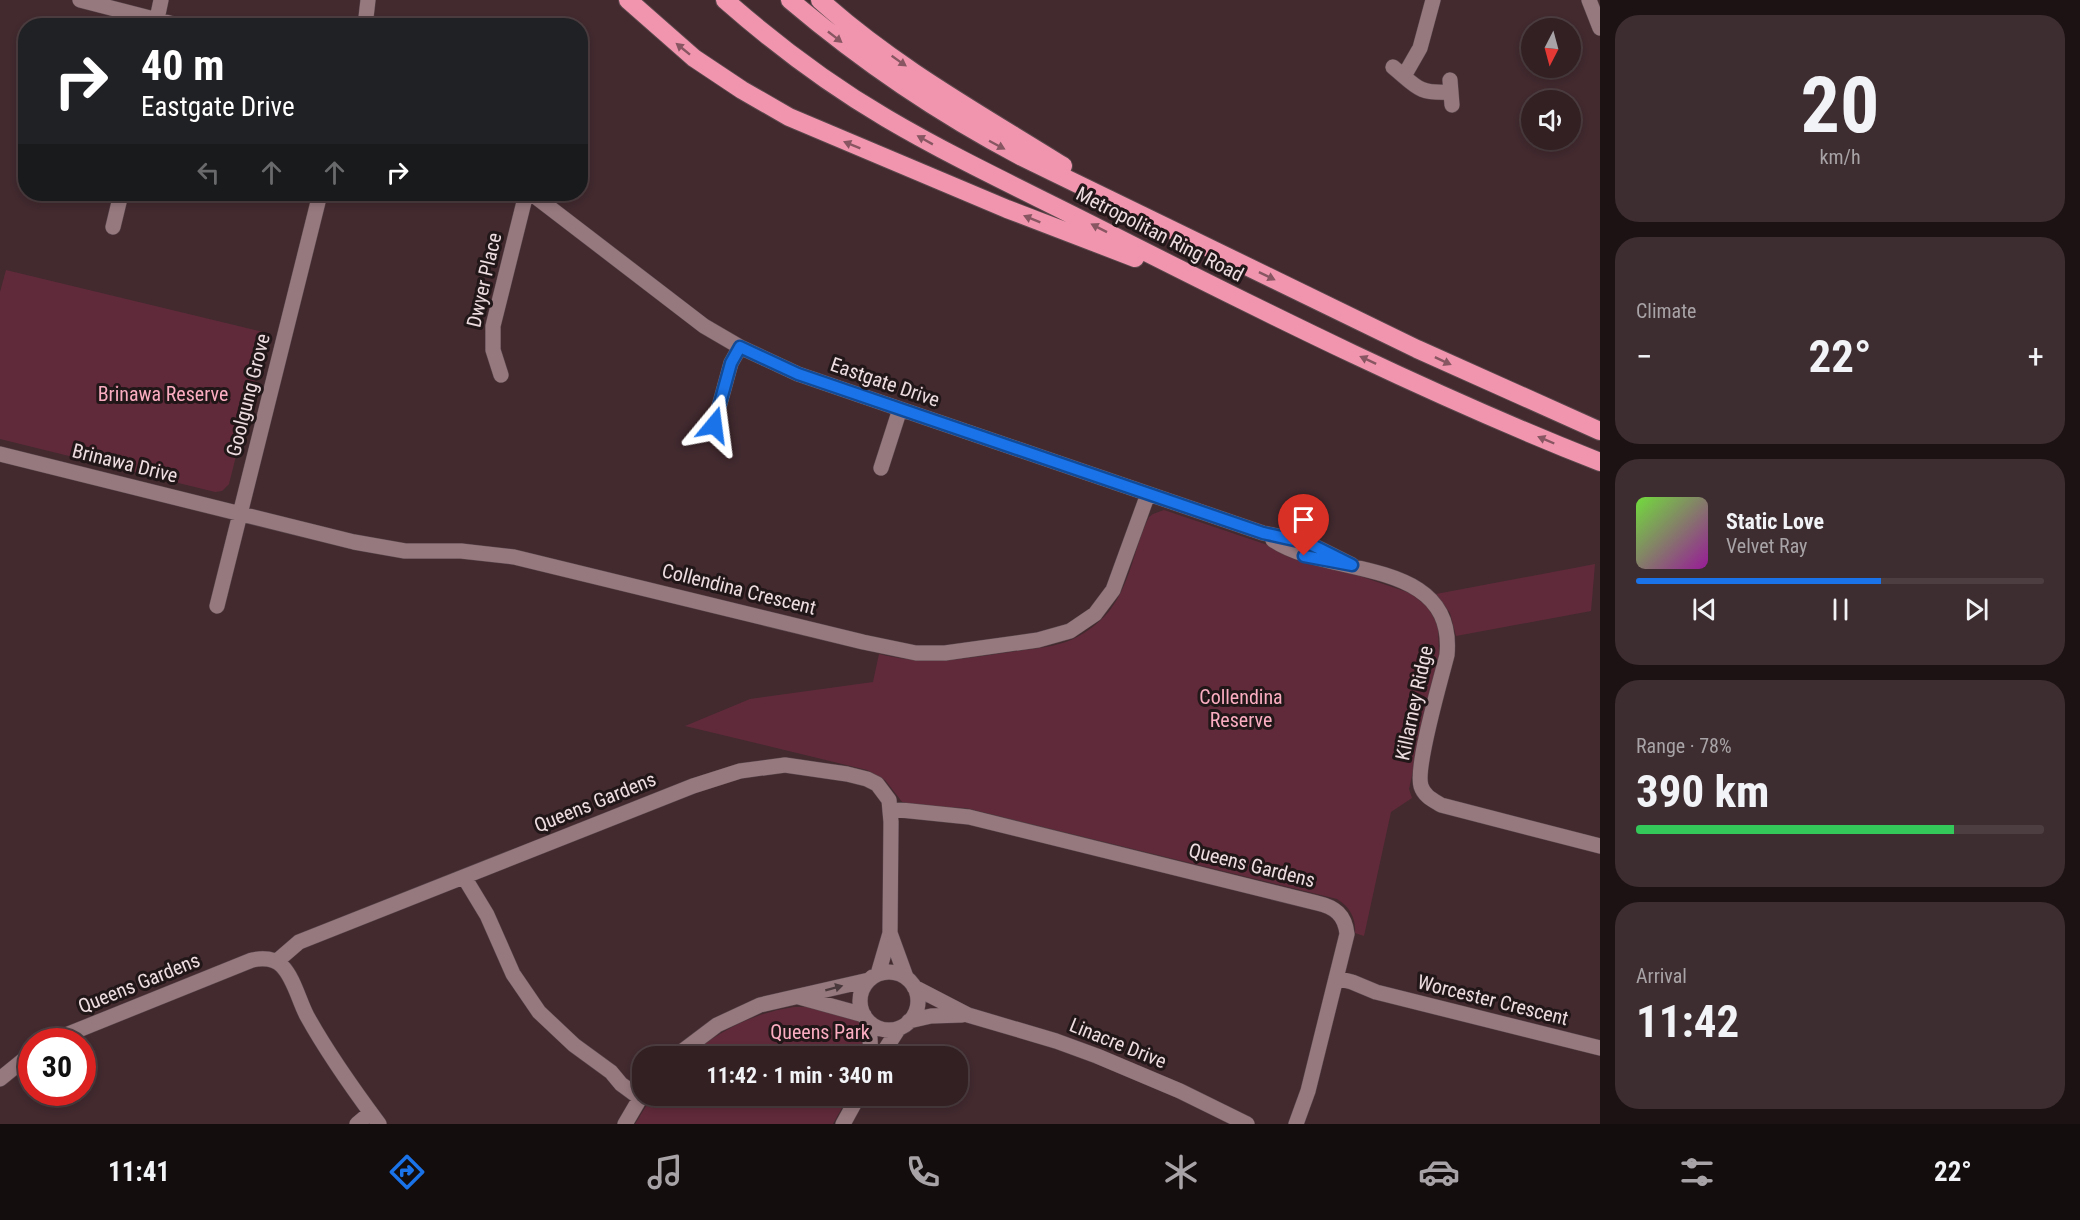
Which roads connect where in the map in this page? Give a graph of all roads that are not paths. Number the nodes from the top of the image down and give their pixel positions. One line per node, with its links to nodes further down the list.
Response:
1 (80, 0): 9 (street)
2 (161, 0): 10 (street)
3 (628, 0): 19 (highway, one-way to 3)
4 (725, 0): 19 (highway, Metropolitan Ring Road, one-way to 4)
5 (790, 0): 17 (highway, Metropolitan Ring Road, one-way to 17)
6 (820, 0): 17 (highway, one-way to 17)
7 (1432, 0): 12 (street)
8 (1589, 0): 11 (street)
9 (146, 18)
10 (161, 18)
11 (1600, 28)
12 (1451, 92)
13 (119, 201): 18 (street)
14 (319, 201): 29 (street, Goolgung Grove)
15 (524, 201): 21 (street, Dwyer Place)
16 (541, 201): 20 (street, Eastgate Drive)
17 (1139, 214): 24 (highway, Metropolitan Ring Road, one-way to 24)
18 (113, 227)
19 (1224, 292): 26 (highway, Metropolitan Ring Road, one-way to 19)
20 (740, 347): 22 (street, Eastgate Drive); 23 (street)
21 (501, 375)
22 (900, 409): 27 (street); 28 (street, Eastgate Drive)
23 (714, 425)
24 (1600, 431)
25 (0, 454): 29 (street, Brinawa Drive)
26 (1600, 462)
27 (881, 468)
28 (1148, 494): 29 (street, Collendina Crescent); 30 (street, Eastgate Drive)
29 (240, 513): 31 (street, Goolgung Grove)
30 (1306, 549): 33 (street, Killarney Ridge)
31 (216, 606)
32 (891, 816): 34 (street, Queens Gardens); 35 (street); 39 (street, Queens Gardens)
33 (1600, 846)
34 (470, 874): 36 (street, Queens Gardens); 51 (street)
35 (890, 933): 37 (street); 38 (street)
36 (281, 966): 44 (street, Queens Gardens); 54 (street)
37 (873, 977): 38 (street); 40 (street, one-way to 37); 42 (street)
38 (910, 982): 41 (street, Linacre Drive); 43 (street)
39 (1335, 982): 48 (street, Worcester Crescent); 59 (street, Queens Gardens)
40 (799, 997): 42 (street); 45 (street)
41 (968, 1015): 43 (street, Linacre Drive); 58 (street, Linacre Drive)
42 (867, 1019): 43 (street); 46 (street)
43 (904, 1025): 47 (street)
44 (83, 1028)
45 (688, 1046)
46 (870, 1046)
47 (888, 1046)
48 (1600, 1048)
49 (18, 1064): 50 (street)
50 (0, 1079)
51 (632, 1089)
52 (634, 1106): 56 (street)
53 (853, 1106): 57 (street)
54 (376, 1121): 55 (street)
55 (357, 1124)
56 (625, 1124)
57 (843, 1124)
58 (1247, 1124)
59 (1296, 1124)

